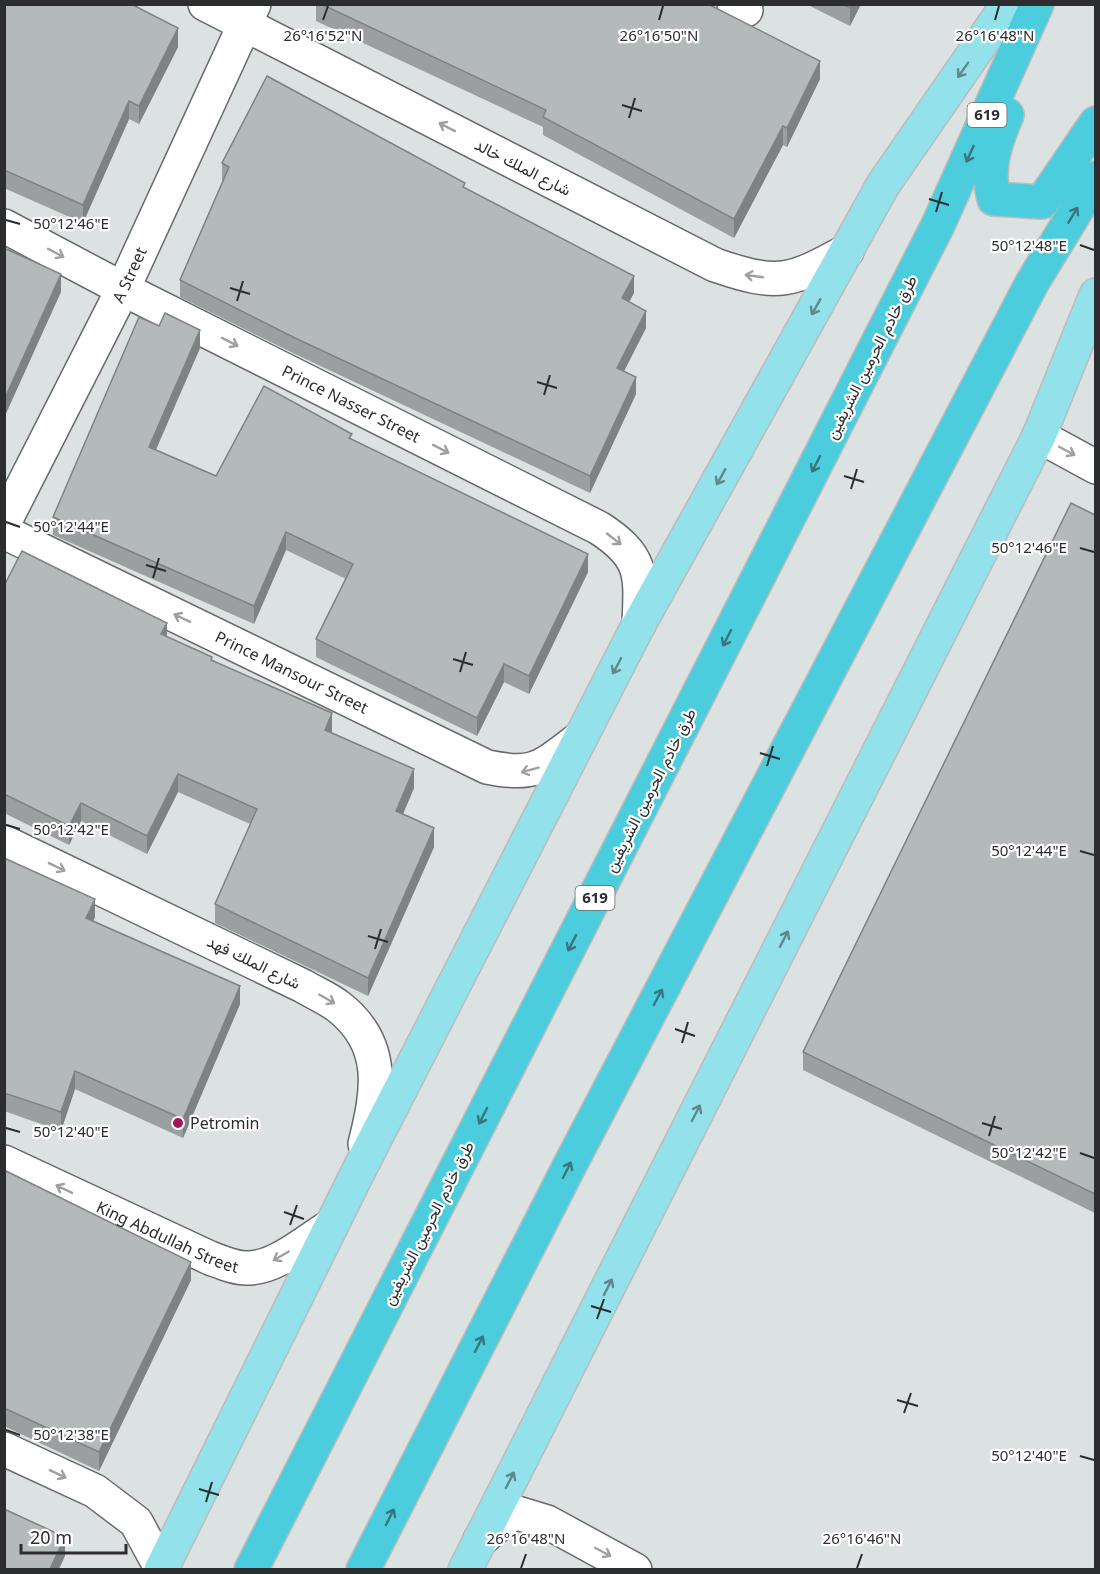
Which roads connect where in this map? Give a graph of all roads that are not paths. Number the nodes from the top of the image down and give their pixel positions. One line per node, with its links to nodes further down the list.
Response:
1 (205, 4): 4 (street, شارع الملك خالد)
2 (1008, 4): 8 (main road, one-way to 8)
3 (1037, 4): 5 (highway); 24 (highway, طرق خادم الحرمين الشريفين / 619, one-way to 24)
4 (249, 14): 8 (street, شارع الملك خالد, one-way to 4); 9 (street, A Street)
5 (1095, 123)
6 (1095, 178): 25 (highway, one-way to 6)
7 (4, 226): 9 (street, Prince Nasser Street, one-way to 9)
8 (847, 250): 15 (main road, one-way to 15)
9 (123, 289): 13 (street, A Street); 15 (street, Prince Nasser Street, one-way to 15)
10 (1095, 295): 11 (main road)
11 (1039, 436): 12 (street, one-way to 12); 22 (main road, one-way to 11)
12 (1095, 466)
13 (4, 523)
14 (4, 532): 16 (street, Prince Mansour Street, one-way to 14)
15 (639, 624): 16 (main road, one-way to 16)
16 (579, 739): 19 (main road)
17 (4, 842): 19 (street, شارع الملك فهد, one-way to 19)
18 (4, 1162): 20 (street, King Abdullah Street, one-way to 18)
19 (358, 1173): 20 (main road)
20 (331, 1226): 23 (main road)
21 (4, 1449): 23 (street, one-way to 23)
22 (480, 1540): 26 (main road); 27 (street, one-way to 27)
23 (161, 1569)
24 (251, 1569)
25 (363, 1569)
26 (465, 1569)
27 (635, 1569)

